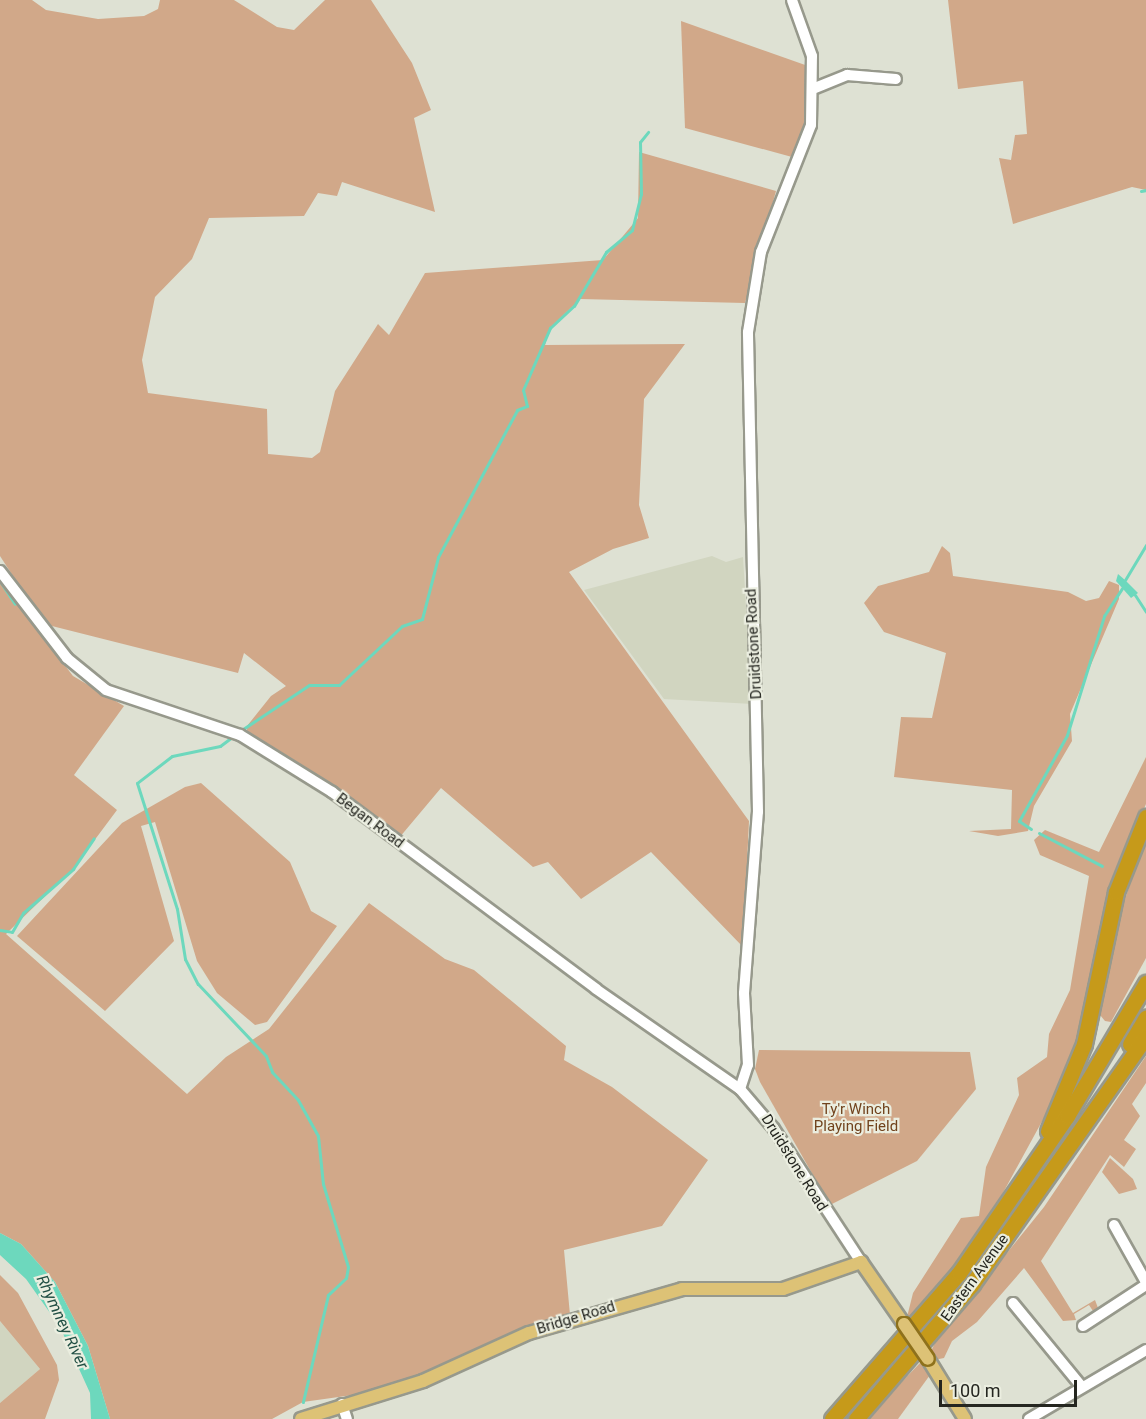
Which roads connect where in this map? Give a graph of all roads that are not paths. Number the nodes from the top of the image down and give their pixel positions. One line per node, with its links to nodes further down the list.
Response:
1 (792, 0): 3 (street, Druidstone Road)
2 (896, 79): 3 (street)
3 (815, 88): 9 (street, Druidstone Road)
4 (0, 571): 9 (street, Began Road)
5 (1146, 817): 11 (highway)
6 (1146, 983): 11 (highway)
7 (1146, 1017): 10 (highway)
8 (1146, 1036): 10 (highway)
9 (740, 1089): 13 (street, Druidstone Road)
10 (1080, 1126): 23 (highway, Eastern Avenue)
11 (1018, 1190): 22 (highway, Eastern Avenue)
12 (1114, 1226): 14 (street)
13 (861, 1262): 19 (main road, Bridge Road); 24 (main road, bridge)
14 (1146, 1284): 16 (street)
15 (1013, 1303): 18 (street)
16 (1083, 1326)
17 (1146, 1350): 18 (street)
18 (1082, 1387): 25 (street)
19 (342, 1404): 20 (main road, Bridge Road); 21 (street)
20 (301, 1419)
21 (347, 1419)
22 (832, 1419)
23 (856, 1419)
24 (965, 1419)
25 (1029, 1419)

